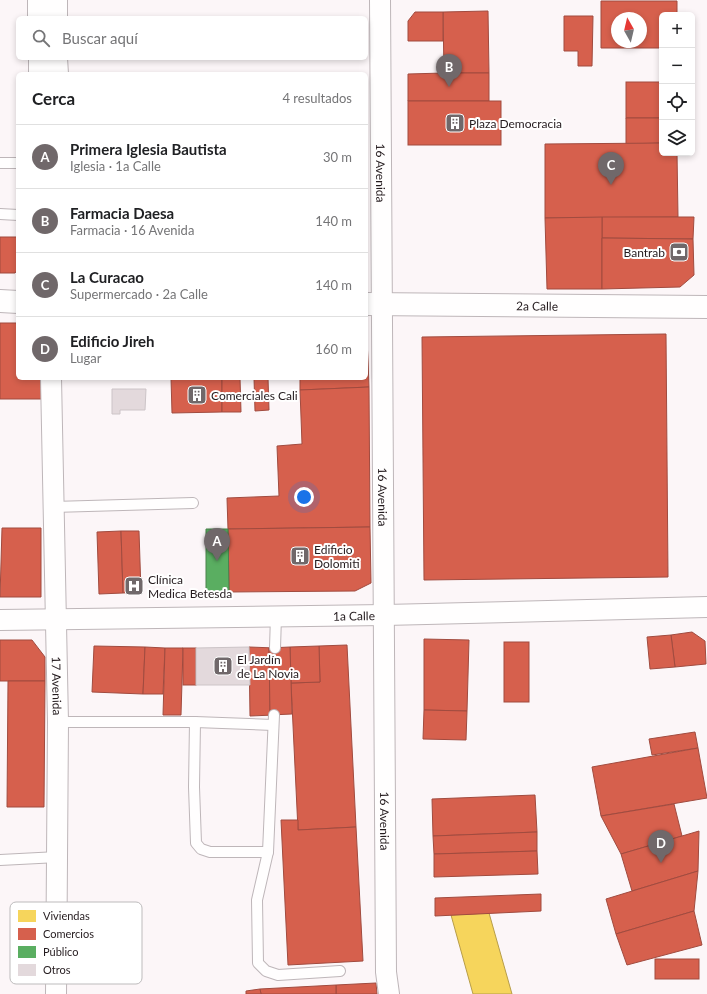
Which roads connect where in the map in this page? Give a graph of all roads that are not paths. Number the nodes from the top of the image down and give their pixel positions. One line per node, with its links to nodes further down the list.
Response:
1 (38, 0): 4 (street)
2 (57, 0): 5 (street)
3 (380, 0): 16 (street, 16 Avenida)
4 (38, 16)
5 (57, 16)
6 (39, 60): 8 (street)
7 (57, 60): 9 (street)
8 (39, 72)
9 (58, 72)
10 (0, 163): 11 (lane)
11 (16, 163)
12 (0, 214): 13 (lane)
13 (16, 215)
14 (0, 301): 15 (street)
15 (16, 302)
16 (374, 304): 17 (street, 2a Calle); 22 (street, 16 Avenida)
17 (707, 306)
18 (51, 380): 20 (street, 17 Avenida)
19 (193, 503): 20 (lane)
20 (53, 507): 25 (street, 17 Avenida)
21 (707, 607): 22 (street, 1a Calle)
22 (385, 615): 23 (street, 1a Calle); 38 (street, 16 Avenida)
23 (276, 616): 25 (street, 1a Calle); 26 (lane)
24 (0, 620): 25 (street, 1a Calle)
25 (55, 620): 28 (street, 17 Avenida)
26 (275, 648)
27 (274, 715): 30 (lane)
28 (58, 722): 29 (lane); 32 (street, 17 Avenida)
29 (195, 722): 30 (lane); 31 (lane)
30 (274, 725): 31 (lane)
31 (268, 852): 35 (lane)
32 (58, 857): 33 (lane); 34 (street, 17 Avenida)
33 (0, 860)
34 (57, 902)
35 (340, 971)
36 (56, 984): 37 (street, 17 Avenida)
37 (56, 994)
38 (389, 994)

